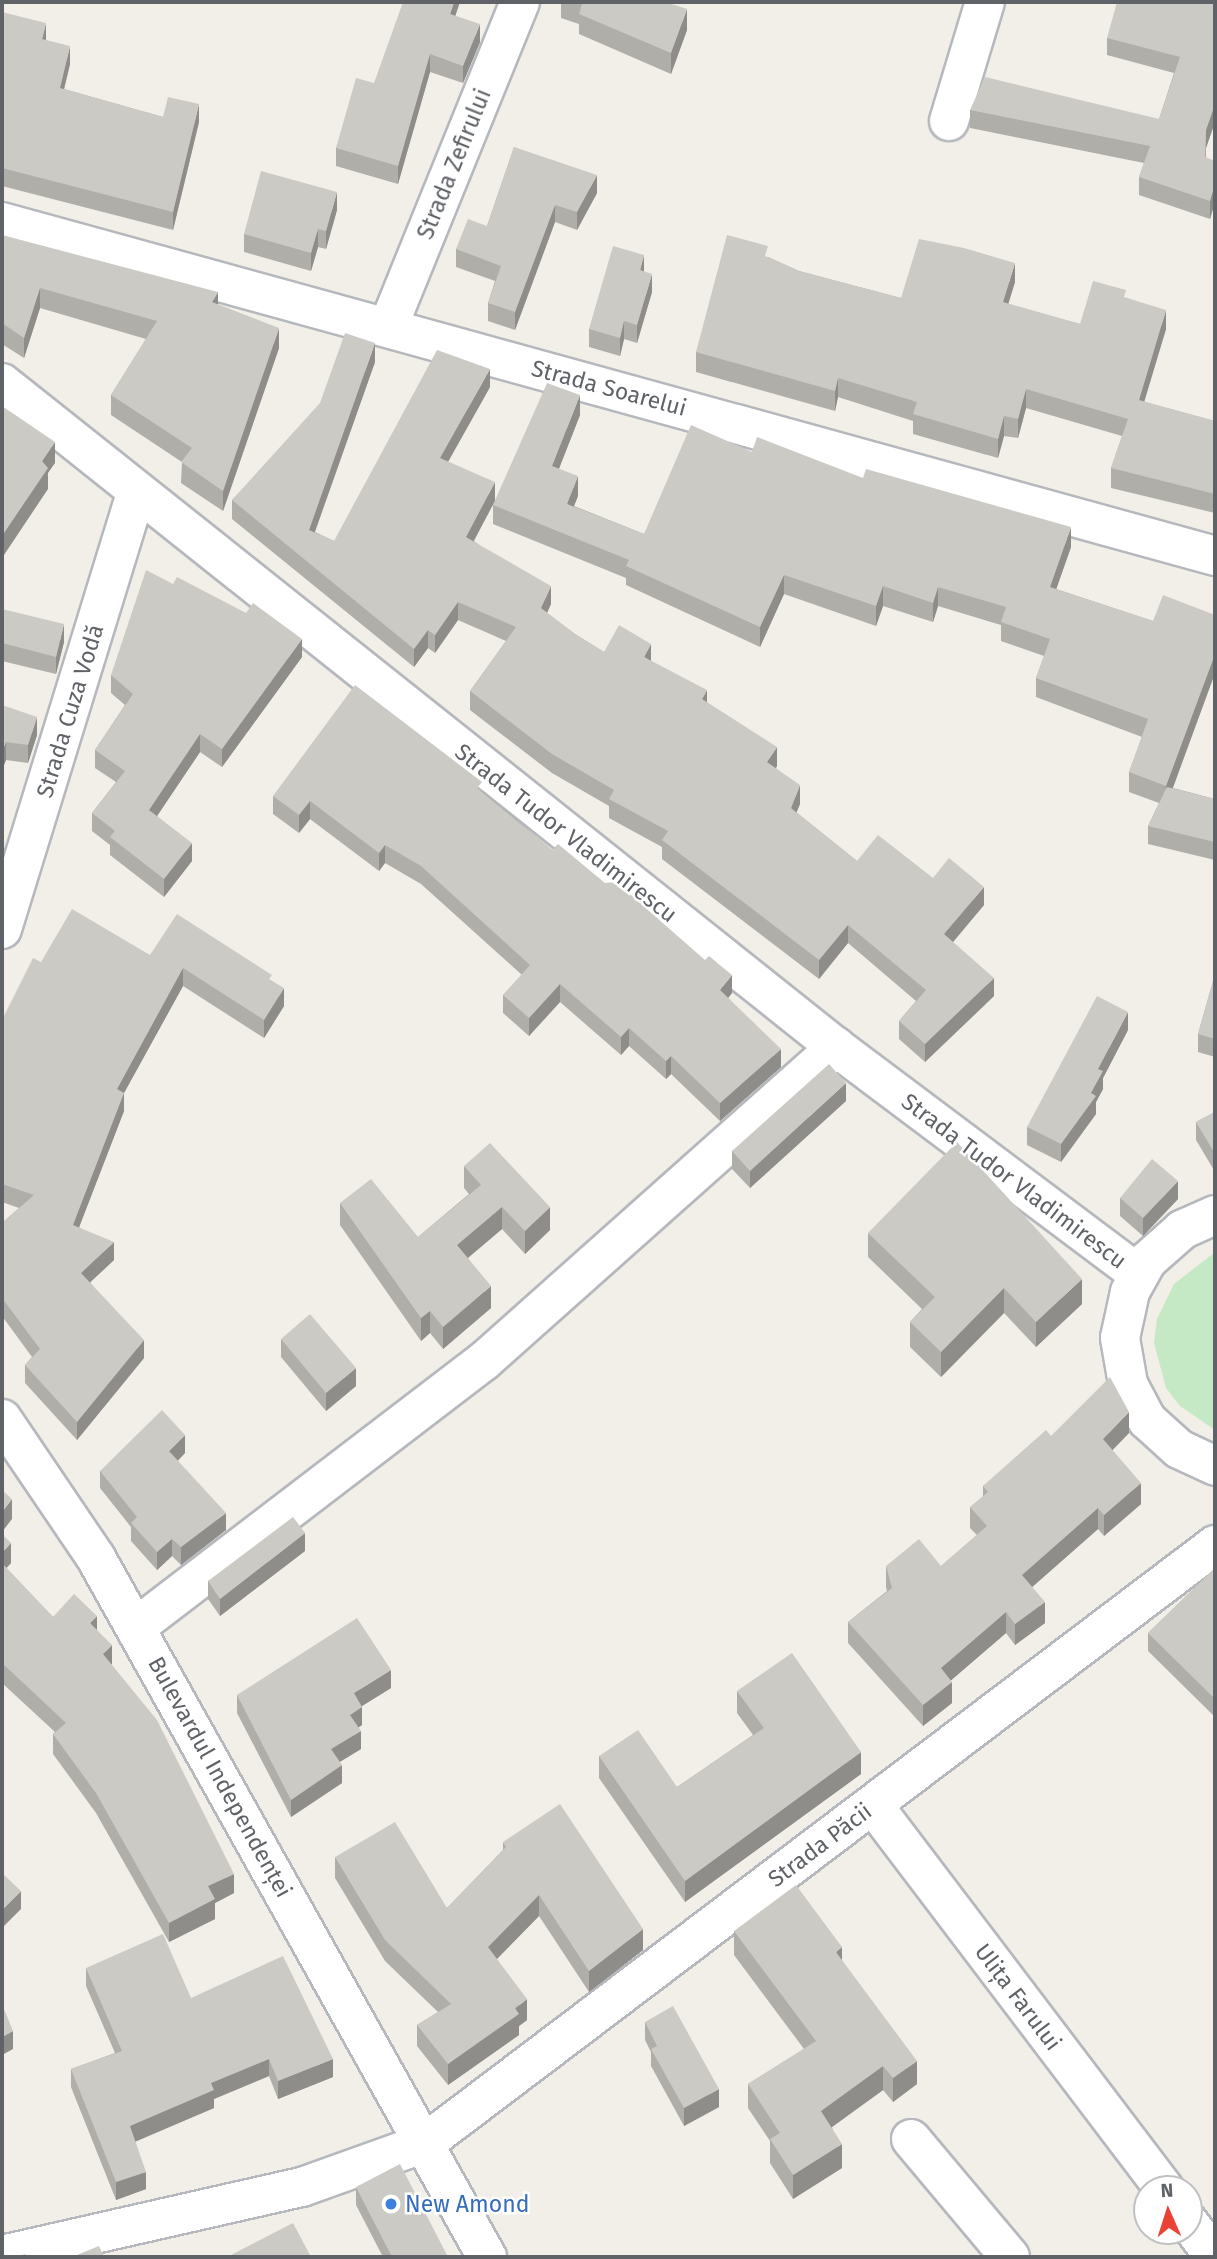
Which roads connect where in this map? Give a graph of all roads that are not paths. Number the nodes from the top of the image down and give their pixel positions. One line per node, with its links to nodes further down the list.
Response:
1 (520, 2): 5 (street, Strada Zefirului)
2 (985, 2): 3 (street)
3 (949, 121)
4 (2, 222): 5 (street, Strada Soarelui)
5 (388, 327): 8 (street, Strada Soarelui)
6 (2, 383): 7 (street, Strada Tudor Vladimirescu)
7 (136, 493): 9 (street, Strada Cuza Vodă); 11 (street, Strada Tudor Vladimirescu)
8 (1215, 556)
9 (16, 838): 10 (street, Strada Cuza Vodă)
10 (2, 929)
11 (836, 1047): 13 (street, Strada Tudor Vladimirescu); 17 (street)
12 (1215, 1215): 13 (street)
13 (1138, 1274): 15 (street)
14 (2, 1419): 17 (street, Bulevardul Independenței)
15 (1215, 1466)
16 (1215, 1545): 18 (street, Strada Păcii)
17 (135, 1627): 20 (street, Bulevardul Independenței)
18 (873, 1805): 20 (street, Strada Păcii); 21 (street, Ulița Farului)
19 (911, 2139): 26 (street)
20 (425, 2143): 23 (street, Strada Păcii); 25 (street, Bulevardul Independenței)
21 (1153, 2175)
22 (1203, 2241): 27 (street)
23 (99, 2246): 24 (street, Strada Păcii)
24 (2, 2255)
25 (487, 2257)
26 (1010, 2257)
27 (1215, 2257)

